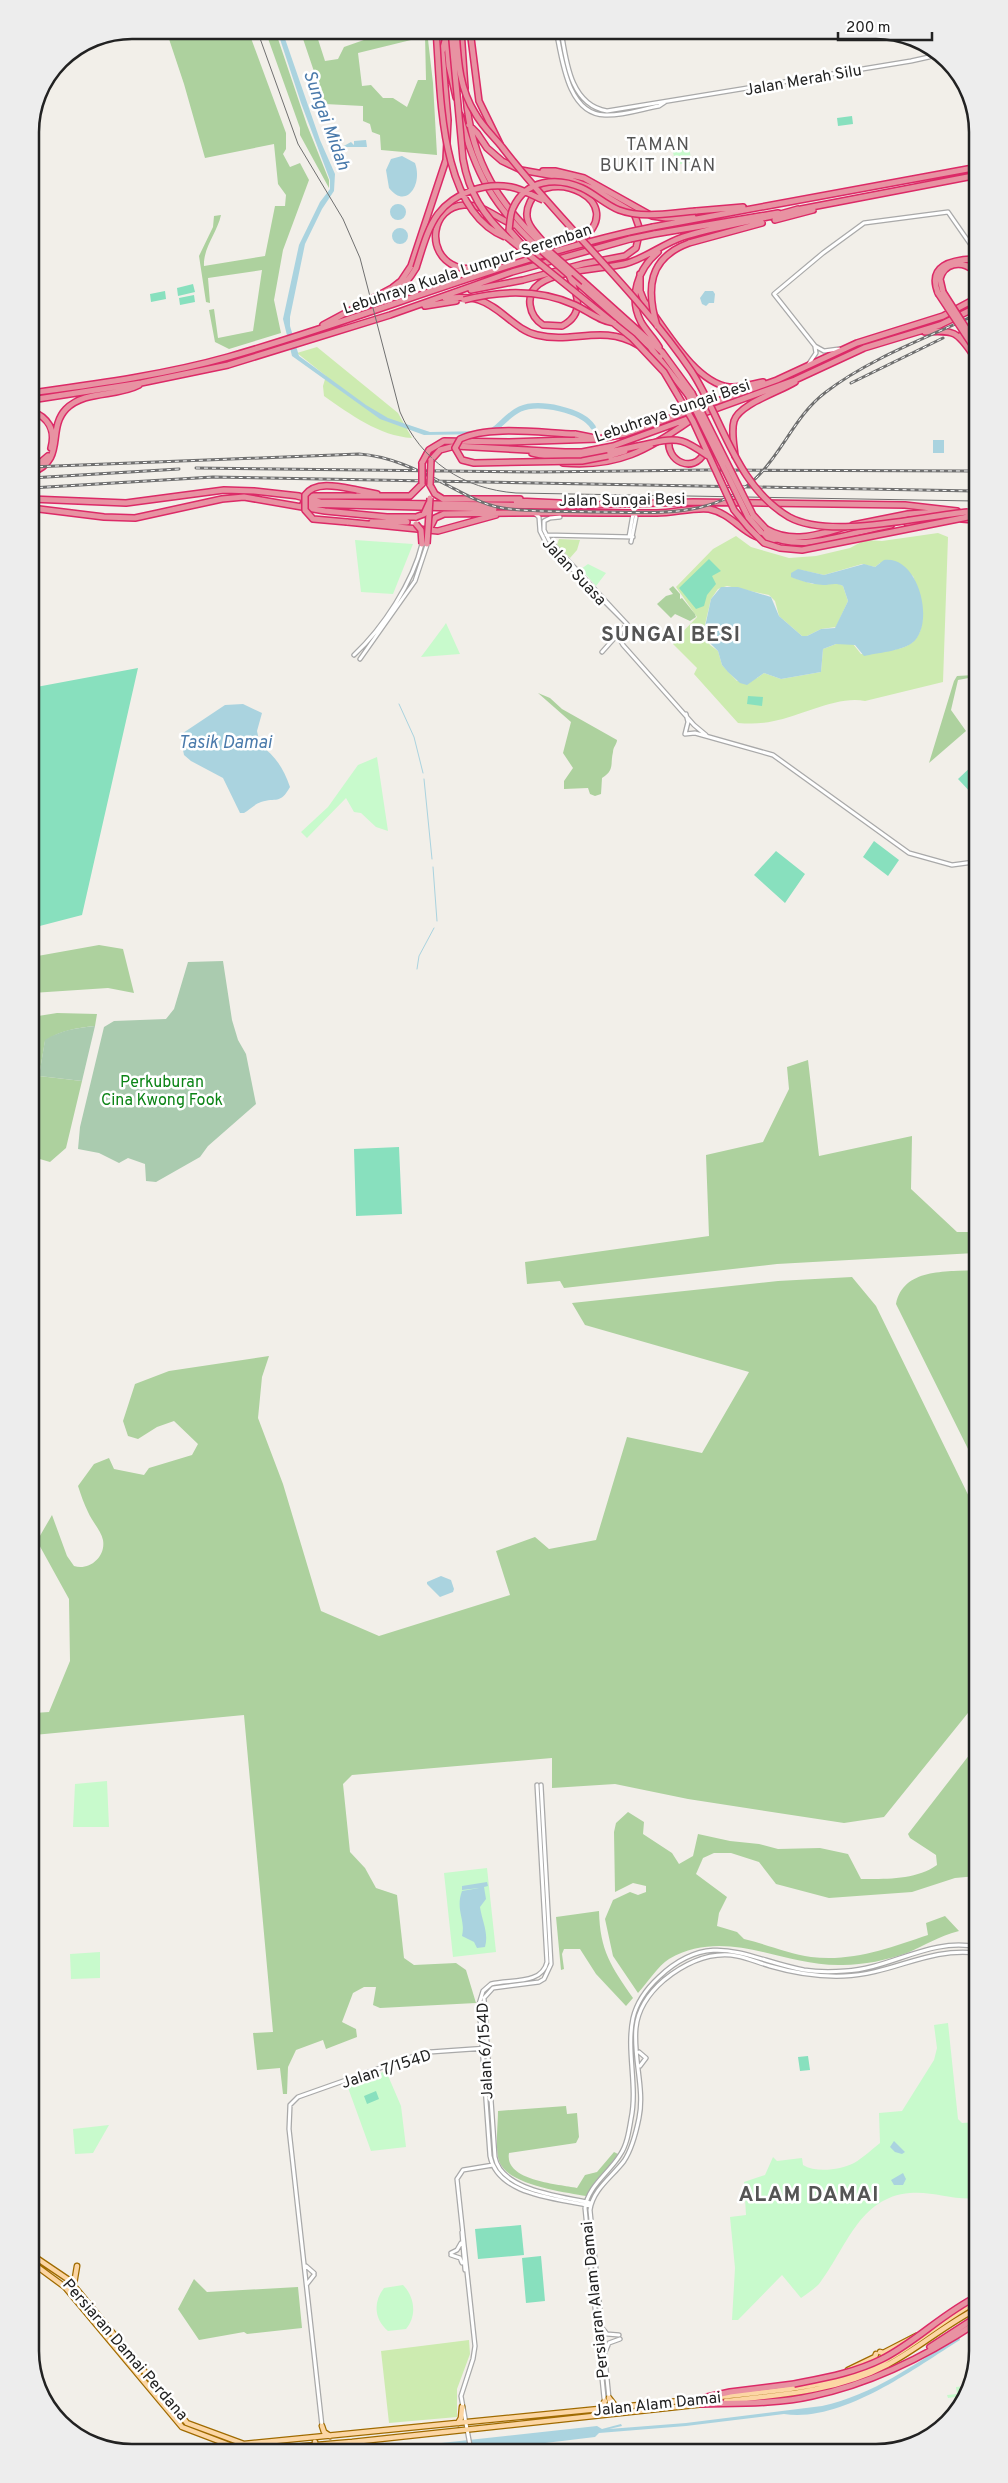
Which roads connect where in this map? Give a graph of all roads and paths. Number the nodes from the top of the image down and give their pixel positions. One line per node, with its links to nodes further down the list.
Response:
1 (437, 39): 23 (highway, bridge)
2 (445, 39): 39 (highway)
3 (446, 39): 22 (highway)
4 (452, 39): 23 (highway, bridge)
5 (457, 39): 13 (highway, bridge)
6 (462, 39): 12 (highway)
7 (471, 39): 13 (highway, bridge)
8 (558, 39): 11 (street, Jalan Merah Silu)
9 (563, 39): 11 (street, Jalan Merah Silu)
10 (931, 57): 11 (street, Jalan Merah Silu)
11 (666, 102)
12 (469, 125): 15 (highway); 27 (highway)
13 (501, 147): 17 (highway, bridge)
14 (969, 169): 19 (highway, Lebuhraya Kuala Lumpur–Seremban)
15 (532, 172): 21 (highway); 34 (highway)
16 (969, 177): 18 (highway, Lebuhraya Kuala Lumpur–Seremban)
17 (545, 201): 39 (highway, bridge); 46 (highway, bridge)
18 (832, 203): 20 (highway, Lebuhraya Kuala Lumpur–Seremban); 46 (highway, bridge)
19 (772, 205): 21 (highway, Lebuhraya Kuala Lumpur–Seremban); 29 (highway, bridge)
20 (798, 209): 26 (highway); 34 (highway, Lebuhraya Kuala Lumpur–Seremban, bridge)
21 (701, 218): 25 (highway, Lebuhraya Kuala Lumpur–Seremban, bridge)
22 (514, 225): 30 (highway); 33 (highway, bridge)
23 (508, 238): 29 (highway, bridge)
24 (969, 242): 51 (street)
25 (575, 245): 27 (highway); 30 (highway, Lebuhraya Kuala Lumpur–Seremban)
26 (664, 246): 32 (highway); 33 (highway)
27 (548, 250): 54 (highway, bridge)
28 (969, 259): 35 (highway)
29 (540, 262): 43 (highway, bridge)
30 (501, 267): 44 (highway, Lebuhraya Kuala Lumpur–Seremban)
31 (969, 268): 35 (highway)
32 (640, 274): 54 (highway); 57 (highway)
33 (569, 275): 54 (highway)
34 (457, 293): 36 (highway, Lebuhraya Kuala Lumpur–Seremban)
35 (941, 293): 48 (highway, bridge); 50 (highway, bridge)
36 (441, 298): 40 (highway, Lebuhraya Kuala Lumpur–Seremban); 54 (highway)
37 (969, 298): 41 (highway)
38 (969, 302): 41 (highway, Lebuhraya Sungai Besi)
39 (357, 307): 44 (highway)
40 (410, 308): 43 (highway, bridge); 58 (highway, Lebuhraya Kuala Lumpur–Seremban)
41 (960, 308): 52 (highway, Lebuhraya Sungai Besi)
42 (969, 311): 47 (highway, Lebuhraya Sungai Besi)
43 (614, 323): 69 (highway, bridge)
44 (319, 328): 59 (highway, Lebuhraya Kuala Lumpur–Seremban)
45 (969, 328): 49 (highway)
46 (658, 329): 70 (highway, bridge)
47 (919, 332): 49 (highway); 56 (highway, Lebuhraya Sungai Besi)
48 (969, 332)
49 (961, 337): 53 (highway)
50 (969, 339)
51 (815, 346): 52 (street); 55 (street)
52 (845, 349): 55 (highway, Lebuhraya Sungai Besi)
53 (969, 349)
54 (661, 354): 60 (highway)
55 (805, 368): 57 (highway, Lebuhraya Sungai Besi)
56 (812, 372): 63 (highway, Lebuhraya Sungai Besi); 70 (highway)
57 (771, 382): 66 (highway, Lebuhraya Sungai Besi)
58 (141, 383): 61 (highway, Lebuhraya Kuala Lumpur–Seremban); 73 (highway)
59 (40, 392)
60 (690, 394): 64 (highway, bridge); 98 (highway, bridge)
61 (39, 399)
62 (39, 415): 72 (highway)
63 (695, 416): 65 (highway); 68 (highway, Lebuhraya Sungai Besi)
64 (706, 429): 65 (highway, bridge); 98 (highway, bridge)
65 (671, 434): 71 (highway, bridge)
66 (598, 439): 71 (highway, bridge); 76 (highway, Lebuhraya Sungai Besi, bridge)
67 (652, 443): 68 (highway, bridge); 69 (highway, bridge); 71 (highway, bridge)
68 (520, 450): 74 (highway, Lebuhraya Sungai Besi, bridge)
69 (708, 456): 94 (highway, bridge)
70 (735, 456): 89 (highway, bridge)
71 (539, 461)
72 (39, 465)
73 (39, 468)
74 (430, 484): 77 (highway, Lebuhraya Sungai Besi, bridge); 79 (highway)
75 (297, 496): 76 (highway, Lebuhraya Sungai Besi); 78 (highway, Lebuhraya Sungai Besi); 81 (highway)
76 (387, 496): 95 (highway, bridge)
77 (430, 498): 92 (highway, bridge); 97 (highway, Lebuhraya Sungai Besi, bridge)
78 (39, 499)
79 (507, 500): 81 (highway); 82 (highway); 83 (highway)
80 (287, 503): 84 (highway); 86 (highway); 92 (highway)
81 (494, 504): 82 (highway)
82 (517, 504): 83 (highway)
83 (635, 508): 85 (highway); 88 (highway, Jalan Sungai Besi); 99 (street); 101 (highway, Jalan Sungai Besi, bridge)
84 (39, 509)
85 (957, 511): 90 (highway); 98 (highway)
86 (523, 512): 87 (highway, Jalan Sungai Besi); 91 (highway)
87 (531, 512): 88 (highway, Jalan Sungai Besi); 100 (street, Jalan Suasa)
88 (542, 512): 99 (street, Jalan Suasa)
89 (969, 512)
90 (969, 512)
91 (501, 513): 95 (highway); 97 (highway)
92 (387, 517): 96 (highway)
93 (969, 518): 101 (highway)
94 (969, 519)
95 (346, 522): 96 (highway)
96 (407, 522): 102 (highway, bridge)
97 (430, 528): 102 (highway, Lebuhraya Sungai Besi, bridge)
98 (763, 530): 101 (highway)
99 (546, 535): 100 (street); 103 (street, Jalan Suasa)
100 (542, 536): 103 (street, Jalan Suasa)
101 (777, 539)
102 (425, 544): 105 (street)
103 (627, 624): 104 (street)
104 (621, 632): 106 (street); 107 (street)
105 (371, 640): 109 (street); 110 (street)
106 (609, 644): 107 (street); 108 (street)
107 (623, 644): 111 (street)
108 (602, 652)
109 (354, 655)
110 (360, 660)
111 (686, 714): 112 (street); 112 (street)
112 (706, 735): 113 (street)
113 (969, 863)
114 (969, 1947): 115 (street, Persiaran Alam Damai)
115 (708, 1951): 117 (street); 131 (street, Persiaran Alam Damai)
116 (969, 1952): 117 (street, Persiaran Alam Damai)
117 (709, 1957): 122 (street, Persiaran Alam Damai)
118 (482, 2040): 119 (street, Jalan 6/154D); 120 (street, Jalan 6/154D); 121 (street)
119 (482, 2048): 120 (street, Jalan 7/154D); 121 (street, Jalan 7/154D); 123 (street, Jalan 6/154D)
120 (488, 2048): 126 (street, Jalan 6/154D)
121 (477, 2049): 123 (street); 136 (street, Jalan 7/154D)
122 (637, 2049): 124 (street, Persiaran Alam Damai); 124 (street)
123 (483, 2054): 125 (street, Jalan 6/154D)
124 (638, 2069): 132 (street, Persiaran Alam Damai)
125 (486, 2105): 126 (street); 127 (street, Jalan 6/154D)
126 (491, 2105): 128 (street, Jalan 6/154D)
127 (490, 2156): 128 (street, Jalan 6/154D); 129 (street)
128 (494, 2164): 129 (street); 130 (street, Jalan 6/154D); 131 (street, Jalan 6/154D)
129 (487, 2166): 130 (street); 133 (street)
130 (495, 2169): 131 (street, Jalan 6/154D)
131 (585, 2203): 132 (street, Jalan 6/154D); 154 (street, Persiaran Alam Damai)
132 (591, 2204): 146 (street, Persiaran Alam Damai)
133 (462, 2231): 134 (street); 140 (street)
134 (462, 2240): 138 (street); 138 (street)
135 (39, 2260): 139 (main road, Persiaran Damai Perdana)
136 (305, 2265): 141 (street); 141 (street)
137 (39, 2268): 168 (main road, Persiaran Damai Perdana)
138 (465, 2270): 140 (street)
139 (61, 2274): 142 (main road, Persiaran Damai Perdana); 142 (main road)
140 (467, 2278): 156 (street)
141 (307, 2284): 163 (street)
142 (76, 2288): 166 (main road, Persiaran Damai Perdana)
143 (969, 2301): 153 (highway, bridge)
144 (969, 2307): 149 (main road, Jalan Alam Damai)
145 (969, 2314): 155 (main road, Jalan Alam Damai)
146 (601, 2321): 151 (street, Persiaran Alam Damai); 151 (street)
147 (969, 2322): 150 (highway)
148 (969, 2327): 150 (highway)
149 (927, 2334): 152 (main road, Jalan Alam Damai); 152 (main road)
150 (919, 2355): 155 (highway)
151 (605, 2359): 154 (street, Persiaran Alam Damai)
152 (838, 2379): 153 (main road, Jalan Alam Damai)
153 (698, 2399): 157 (main road, Jalan Alam Damai)
154 (607, 2400): 157 (main road); 158 (main road); 158 (street, Persiaran Alam Damai)
155 (702, 2404): 158 (main road, Jalan Alam Damai)
156 (462, 2407): 159 (street); 162 (main road)
157 (617, 2407): 158 (main road, Jalan Alam Damai)
158 (607, 2411): 161 (main road, Jalan Alam Damai); 164 (main road, Jalan Alam Damai)
159 (464, 2413): 160 (street); 161 (main road)
160 (466, 2422): 161 (main road, Jalan Alam Damai); 162 (main road, Jalan Alam Damai); 164 (street)
161 (476, 2422)
162 (457, 2424): 165 (main road, Jalan Alam Damai)
163 (322, 2426): 165 (main road); 166 (main road); 167 (street)
164 (468, 2429): 171 (main road, Jalan Alam Damai); 172 (street)
165 (331, 2437): 167 (main road, Jalan Alam Damai)
166 (313, 2438): 167 (main road, Jalan Alam Damai); 169 (main road); 170 (main road)
167 (323, 2438): 171 (street)
168 (229, 2444)
169 (310, 2444)
170 (315, 2444)
171 (324, 2444)
172 (470, 2444)

